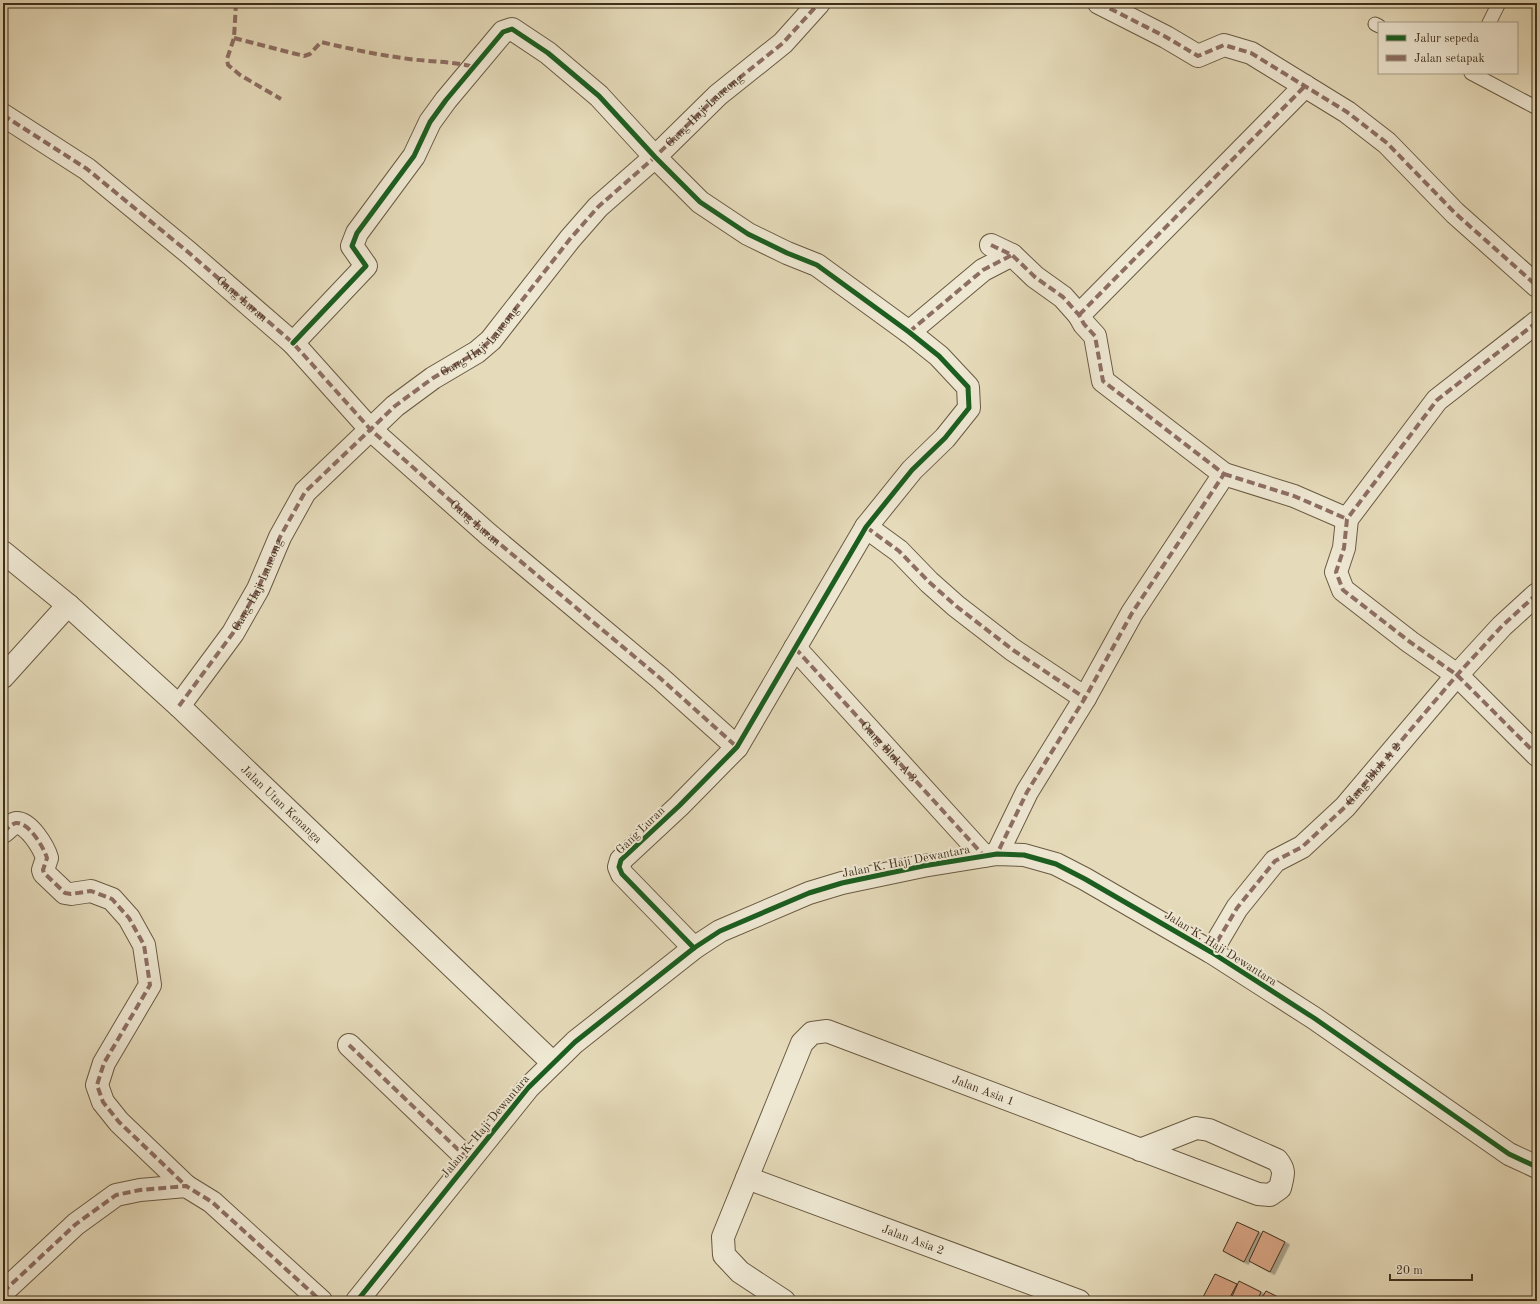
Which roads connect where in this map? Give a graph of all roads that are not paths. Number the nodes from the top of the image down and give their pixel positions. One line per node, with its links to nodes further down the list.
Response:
1 (819, 3): 9 (street, Gang Haji Lancong)
2 (1098, 3): 6 (street)
3 (1499, 3): 4 (lane)
4 (1490, 22)
5 (1473, 74): 7 (lane)
6 (1305, 86): 12 (street); 13 (street)
7 (1537, 108)
8 (3, 115): 16 (street, Gang Luran)
9 (655, 157): 15 (street); 16 (street); 17 (street, Gang Haji Lancong)
10 (991, 245): 11 (street)
11 (1012, 255): 13 (street); 15 (street)
12 (1537, 286)
13 (1079, 315): 18 (street)
14 (1537, 322): 19 (street)
15 (909, 332): 20 (street)
16 (293, 343): 17 (street, Gang Luran)
17 (371, 430): 28 (street, Gang Haji Lancong); 29 (street, Gang Luran)
18 (1224, 474): 19 (street); 27 (street)
19 (1347, 519): 25 (street)
20 (866, 527): 24 (street); 27 (street)
21 (3, 552): 23 (street, Jalan Utan Kenanga)
22 (1537, 594): 25 (street, Gang Blok A 2)
23 (68, 605): 26 (street); 28 (street, Jalan Utan Kenanga)
24 (795, 648): 29 (street); 32 (street, Gang Blok A 3)
25 (1457, 675): 30 (street); 34 (street, Gang Blok A 2)
26 (3, 677)
27 (1084, 698): 32 (street)
28 (178, 706): 36 (street, Jalan Utan Kenanga)
29 (738, 747): 33 (street, Gang Luran)
30 (1537, 754)
31 (3, 832): 41 (street)
32 (990, 855): 33 (street, Jalan K. Haji Dewantara); 34 (street, Jalan K. Haji Dewantara)
33 (694, 948): 36 (street, Jalan K. Haji Dewantara)
34 (1211, 952): 39 (street, Jalan K. Haji Dewantara)
35 (349, 1045): 38 (street)
36 (553, 1063): 38 (street, Jalan K. Haji Dewantara)
37 (1140, 1150): 37 (street, Jalan Asia 1); 40 (street, Jalan Asia 1)
38 (469, 1160): 44 (street, Jalan K. Haji Dewantara)
39 (1537, 1166)
40 (747, 1178): 45 (street); 46 (street, Jalan Asia 2)
41 (186, 1186): 42 (street); 43 (street)
42 (3, 1292)
43 (321, 1301)
44 (357, 1301)
45 (784, 1301)
46 (1079, 1301)

